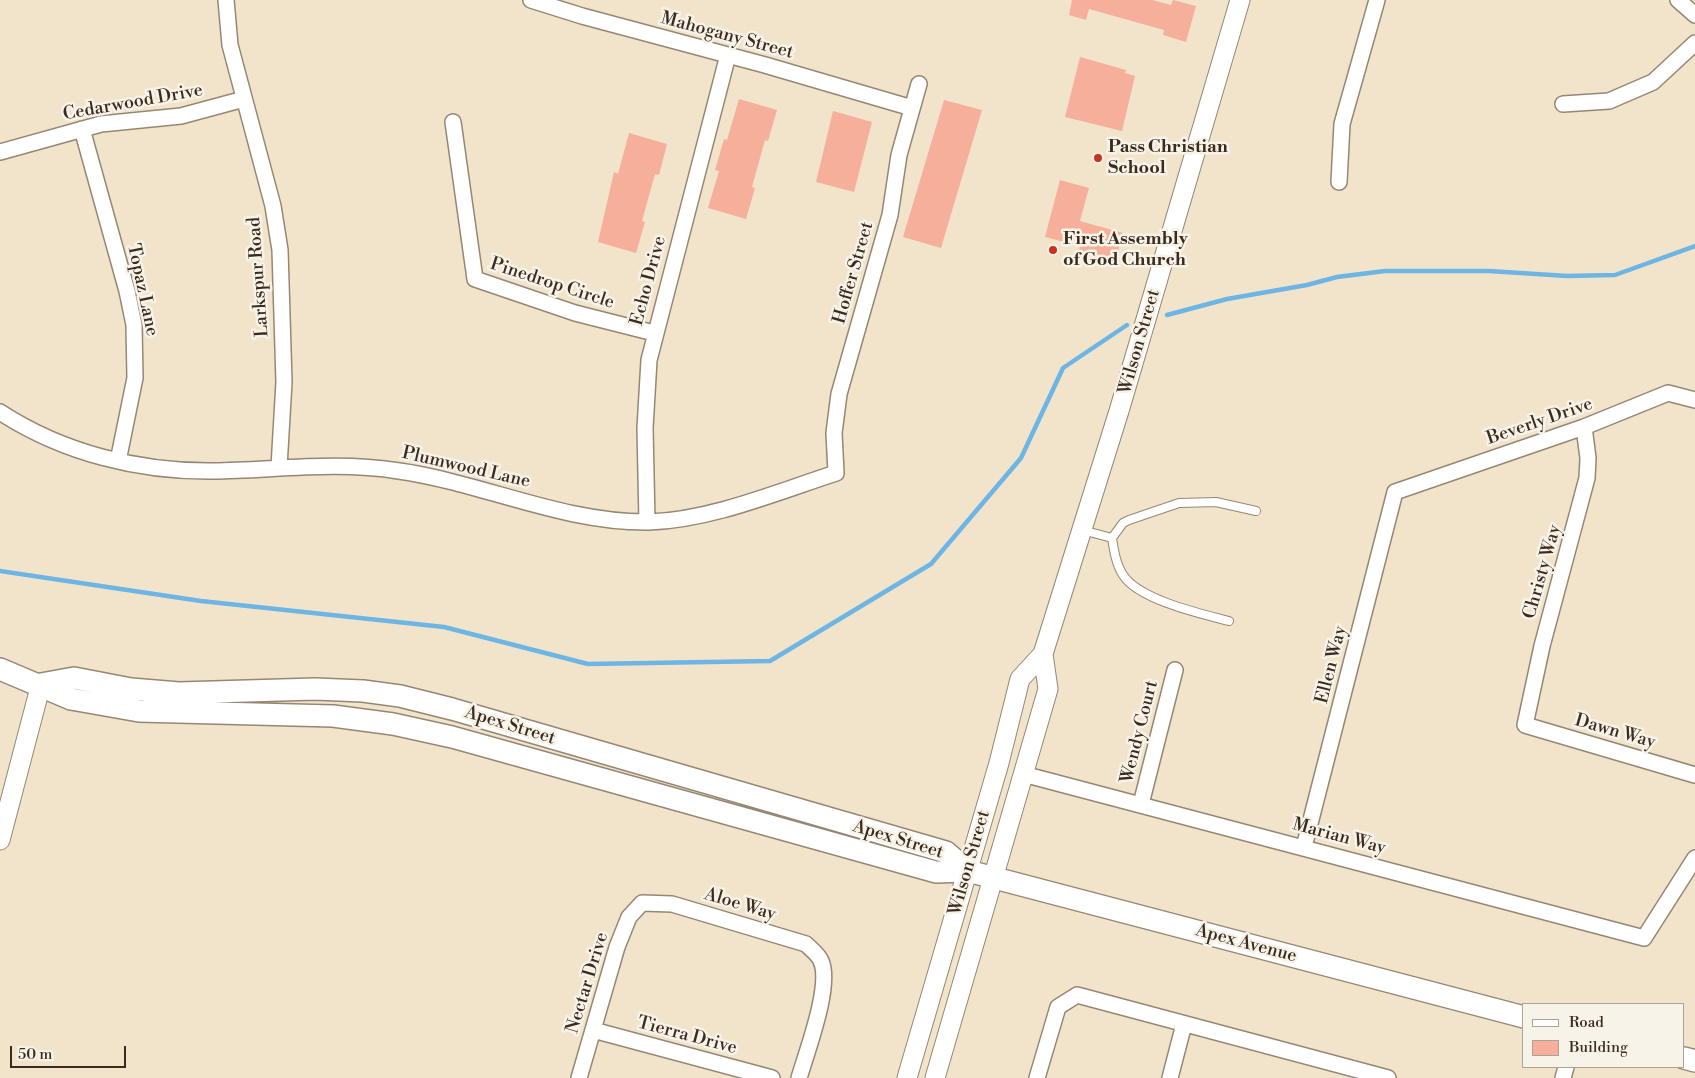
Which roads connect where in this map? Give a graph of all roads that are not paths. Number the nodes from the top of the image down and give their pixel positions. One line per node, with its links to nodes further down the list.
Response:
1 (226, 0): 10 (street, Larkspur Road)
2 (531, 0): 8 (street, Mahogany Street)
3 (1240, 0): 27 (street, Wilson Street)
4 (1377, 0): 16 (street)
5 (1678, 0): 6 (street)
6 (1695, 15)
7 (1695, 43): 11 (street)
8 (728, 55): 12 (street, Mahogany Street); 17 (street, Echo Drive)
9 (919, 84): 12 (street, Hoffer Street)
10 (244, 99): 14 (street, Cedarwood Drive); 22 (street, Larkspur Road)
11 (1563, 104)
12 (912, 108): 23 (street, Hoffer Street)
13 (453, 122): 17 (street, Pinedrop Circle)
14 (82, 129): 15 (street, Cedarwood Drive); 21 (street, Topaz Lane)
15 (0, 152)
16 (1339, 182)
17 (654, 333): 26 (street, Echo Drive)
18 (1695, 400): 20 (street, Beverly Drive)
19 (0, 412): 21 (street, Plumwood Lane)
20 (1584, 428): 24 (street, Beverly Drive); 34 (street, Christy Way)
21 (118, 461): 22 (street, Plumwood Lane)
22 (279, 467): 26 (street, Plumwood Lane)
23 (836, 473): 26 (street, Plumwood Lane)
24 (1396, 492): 39 (street, Ellen Way)
25 (1256, 511): 28 (lane)
26 (647, 522)
27 (1082, 530): 28 (lane); 30 (street, Wilson Street)
28 (1112, 538): 29 (lane)
29 (1229, 621)
30 (1043, 654): 35 (street, Wilson Street); 41 (street, Wilson Street)
31 (0, 669): 33 (main road, Apex Street)
32 (1175, 670): 37 (street, Wendy Court)
33 (41, 684): 38 (street); 41 (main road, Apex Street); 41 (main road, Apex Street)
34 (1525, 725): 36 (street, Dawn Way)
35 (1023, 774): 37 (street, Marian Way); 42 (street, Wilson Street)
36 (1695, 775)
37 (1141, 804): 39 (street, Marian Way)
38 (0, 840)
39 (1304, 847): 40 (street, Marian Way)
40 (1695, 858)
41 (968, 871): 42 (main road, Apex Avenue); 50 (street, Wilson Street)
42 (993, 877): 44 (main road, Apex Avenue); 51 (street, Wilson Street)
43 (642, 903): 46 (street, Nectar Drive); 49 (street, Aloe Way)
44 (1522, 1016)
45 (1184, 1024): 52 (street); 53 (street); 54 (street)
46 (593, 1030): 47 (street, Nectar Drive); 48 (street, Tierra Drive)
47 (579, 1078)
48 (772, 1078)
49 (799, 1078)
50 (907, 1078)
51 (935, 1078)
52 (1038, 1078)
53 (1170, 1078)
54 (1388, 1078)

